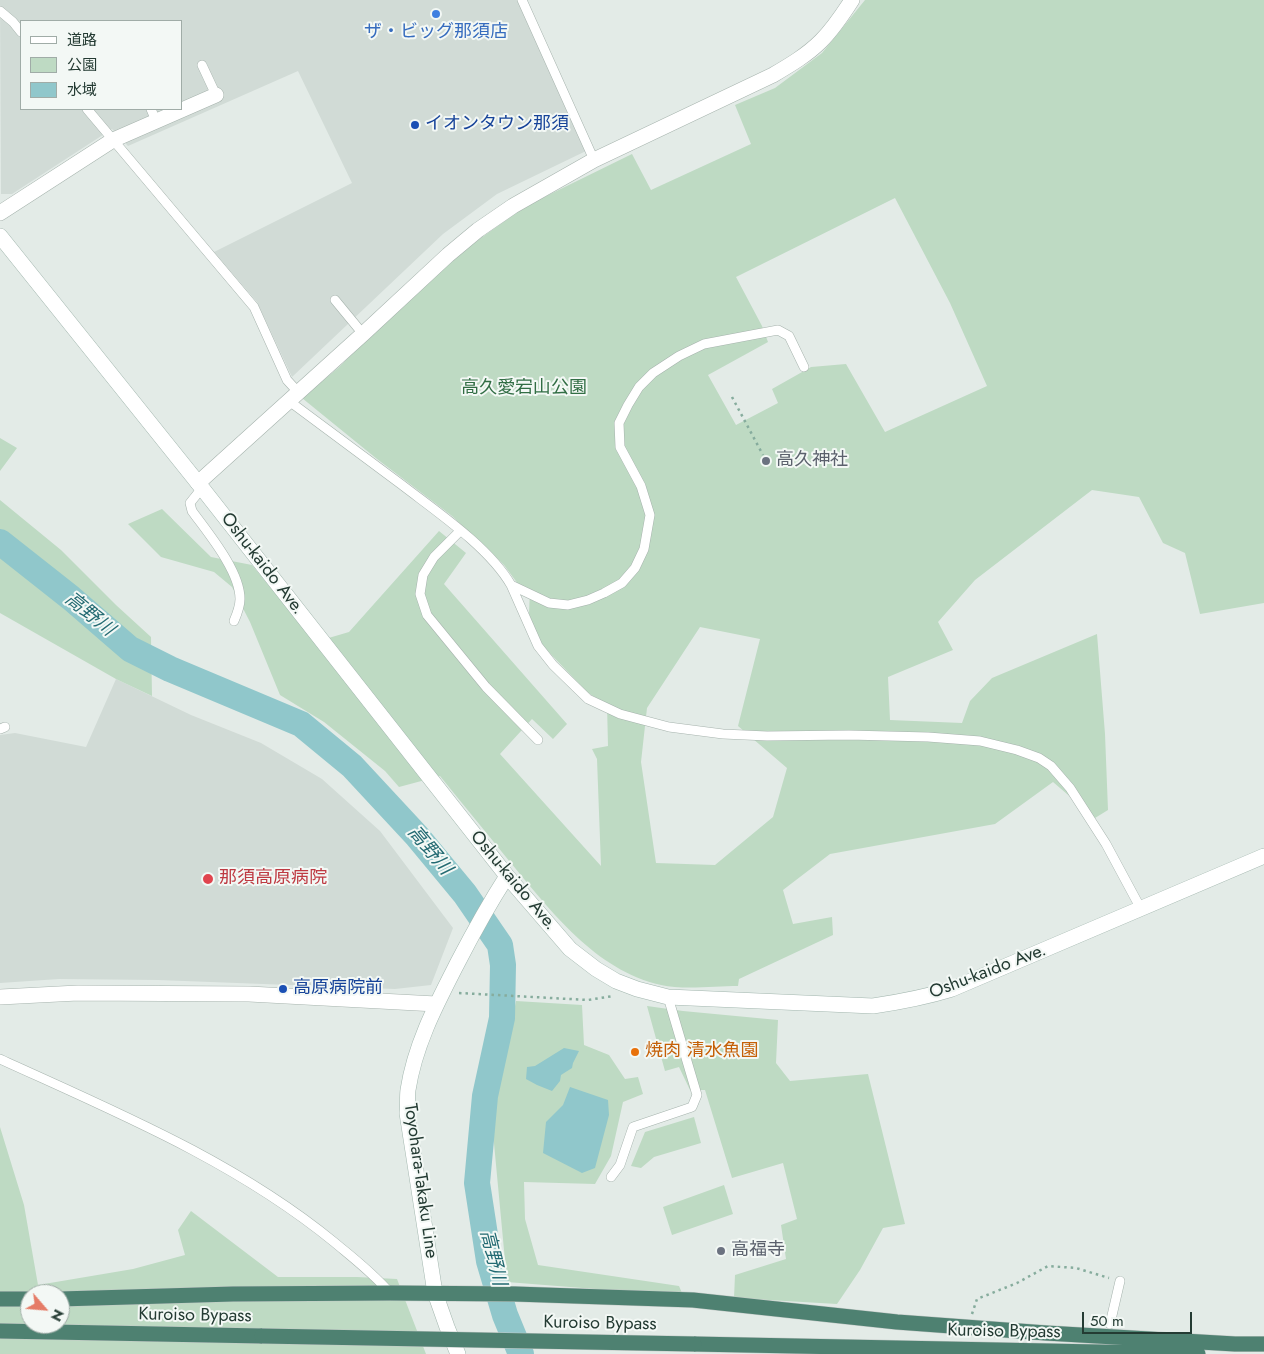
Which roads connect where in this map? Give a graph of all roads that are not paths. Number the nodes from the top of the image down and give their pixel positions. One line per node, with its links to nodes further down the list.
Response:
1 (522, 0): 12 (lane)
2 (852, 0): 12 (main road)
3 (0, 10): 4 (lane)
4 (20, 31)
5 (202, 65): 6 (lane)
6 (216, 95): 7 (main road)
7 (182, 106)
8 (88, 110): 11 (lane)
9 (169, 110): 10 (main road)
10 (153, 115): 11 (main road)
11 (113, 140): 13 (main road); 18 (lane)
12 (594, 160): 16 (main road)
13 (0, 213)
14 (0, 236): 19 (main road, Oshu-kaido Ave.)
15 (334, 300): 16 (lane)
16 (363, 334): 18 (main road)
17 (804, 367): 21 (lane)
18 (293, 396): 19 (main road); 20 (lane)
19 (200, 485): 22 (lane); 25 (main road, Oshu-kaido Ave.)
20 (460, 531): 21 (lane); 23 (lane)
21 (511, 586): 26 (lane)
22 (234, 621)
23 (538, 740)
24 (1264, 856): 26 (main road, Oshu-kaido Ave.)
25 (507, 876): 28 (main road, Oshu-kaido Ave.); 29 (main road, Toyohara-Takaku Line)
26 (1141, 909): 28 (main road, Oshu-kaido Ave.)
27 (0, 997): 29 (main road)
28 (668, 997): 31 (lane)
29 (436, 1004): 34 (main road, Toyohara-Takaku Line)
30 (0, 1059): 33 (lane)
31 (611, 1177)
32 (1120, 1281): 38 (lane)
33 (390, 1293): 34 (highway); 35 (highway)
34 (435, 1293): 40 (highway); 41 (main road, Toyohara-Takaku Line)
35 (70, 1298)
36 (0, 1299): 37 (highway)
37 (20, 1299)
38 (1110, 1324)
39 (0, 1330): 42 (highway, Kuroiso Bypass, bridge)
40 (1264, 1344)
41 (458, 1354)
42 (1198, 1354)

